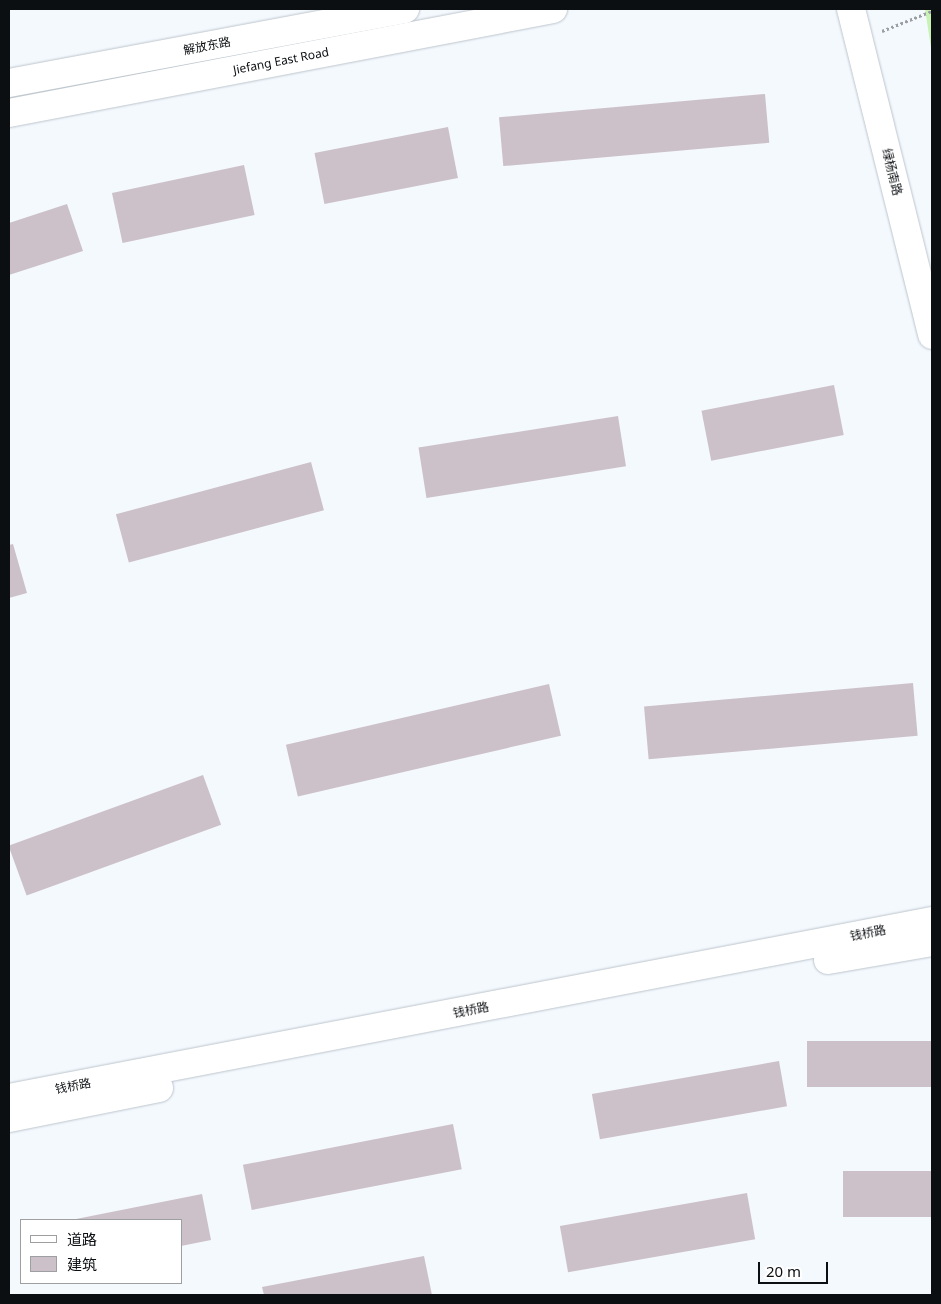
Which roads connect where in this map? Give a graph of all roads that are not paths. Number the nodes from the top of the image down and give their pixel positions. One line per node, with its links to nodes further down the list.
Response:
1 (405, 9): 4 (street, 解放东路)
2 (553, 9): 5 (street, Jiefang East Road)
3 (852, 9): 6 (street, 绿杨南路)
4 (9, 83)
5 (9, 113)
6 (932, 336)
7 (932, 921): 9 (street, 钱桥路)
8 (932, 942): 10 (street, 钱桥路)
9 (9, 1098)
10 (9, 1118)

